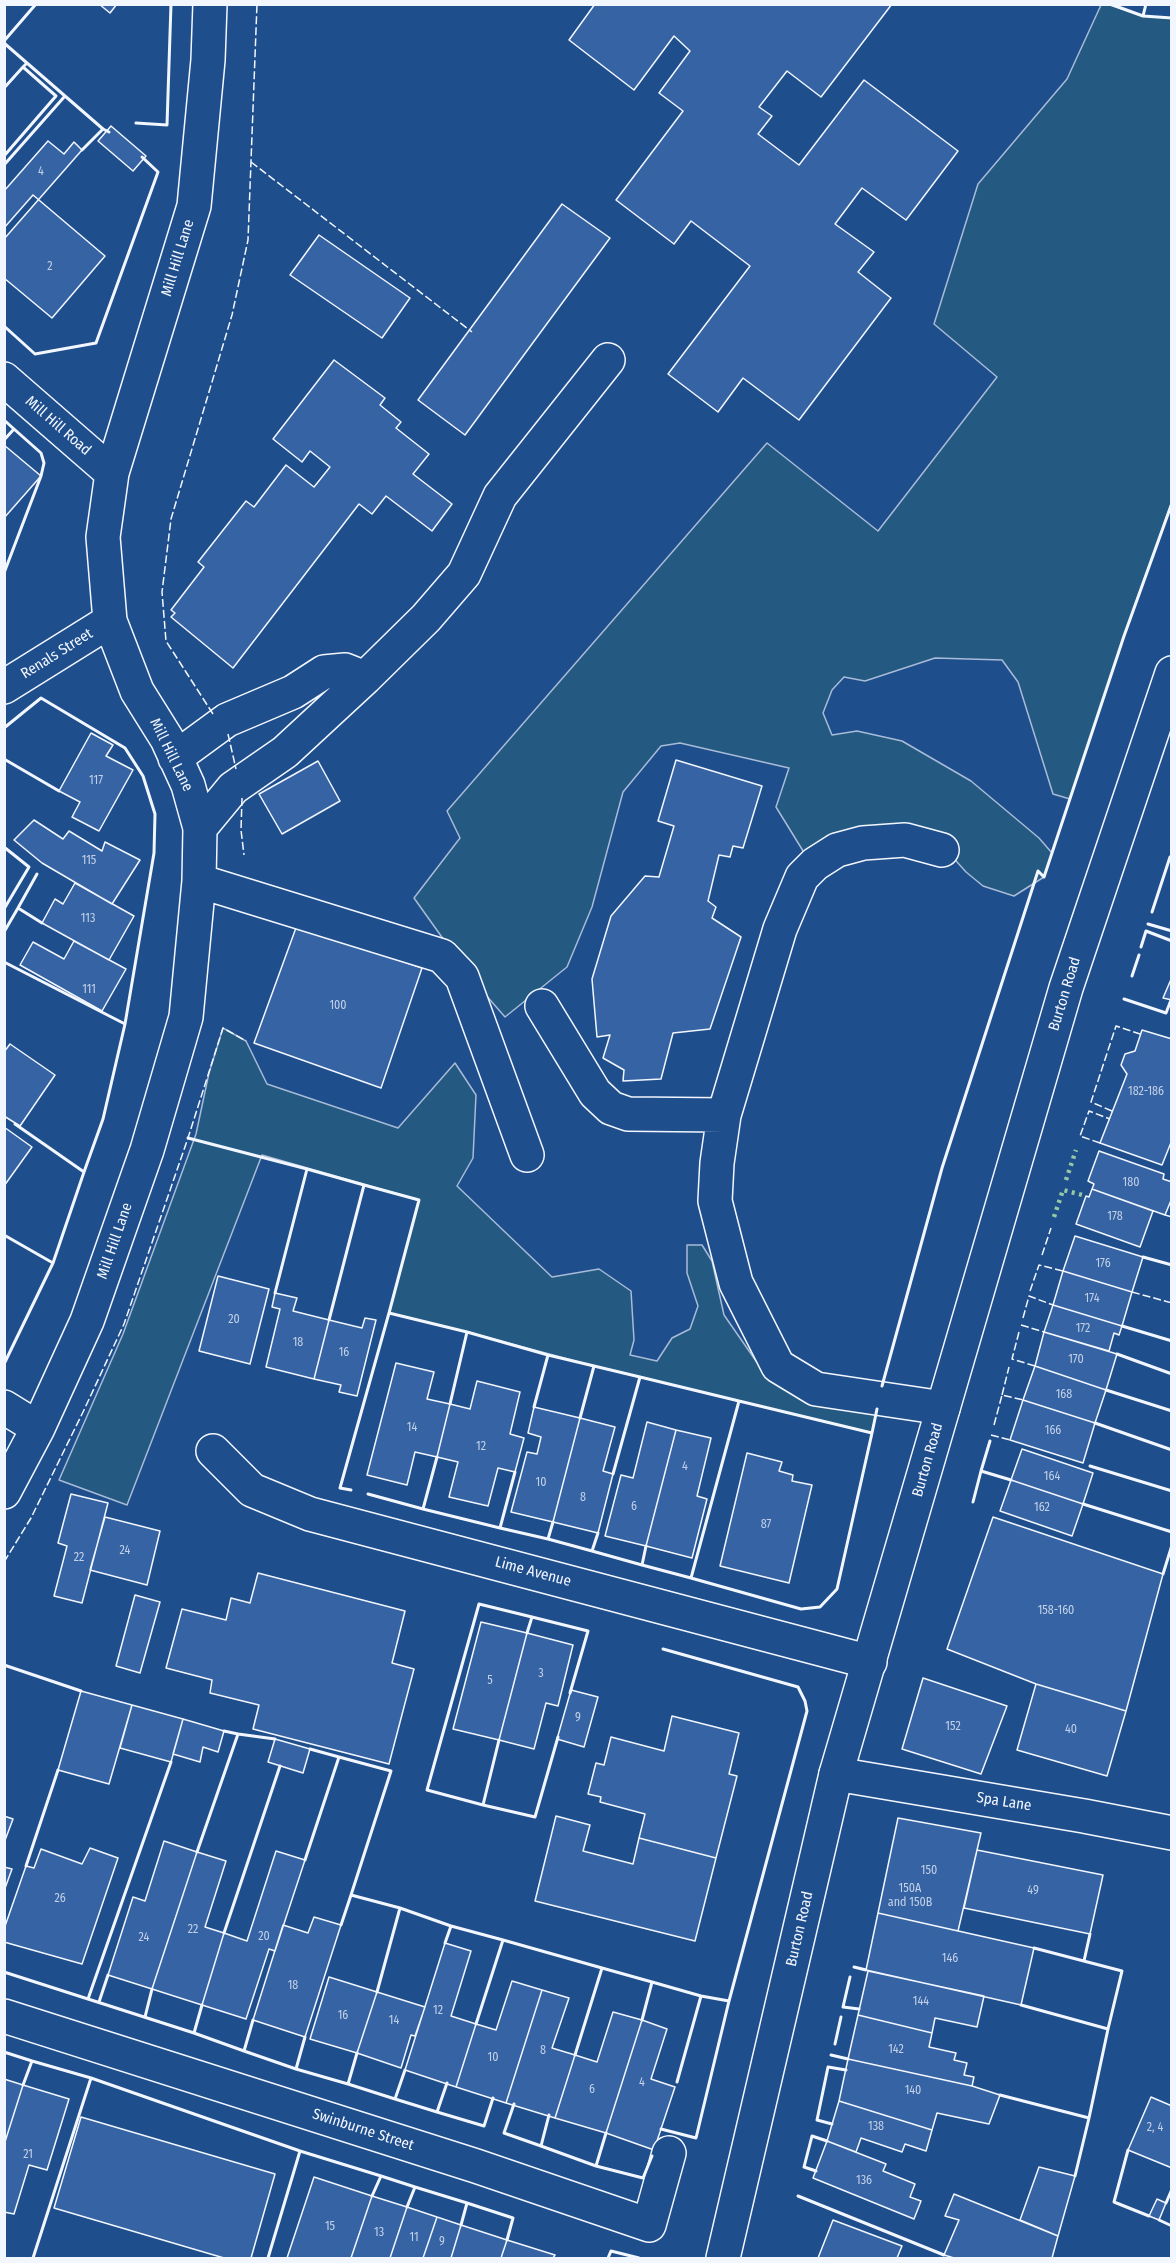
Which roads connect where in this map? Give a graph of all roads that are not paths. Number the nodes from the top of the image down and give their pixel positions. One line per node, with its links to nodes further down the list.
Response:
1 (210, 4): 4 (street, Mill Hill Lane)
2 (608, 360): 7 (street)
3 (4, 379): 4 (street, Mill Hill Road)
4 (112, 473): 5 (street, Mill Hill Lane)
5 (110, 621): 8 (street, Renals Street); 9 (street, Mill Hill Lane)
6 (1172, 673): 17 (street, Burton Road)
7 (365, 678): 9 (street); 10 (street)
8 (4, 687)
9 (176, 758): 10 (street, Mill Hill Lane)
10 (200, 828): 12 (street, Mill Hill Lane)
11 (942, 850): 14 (street)
12 (199, 881): 15 (street); 18 (street, Mill Hill Lane)
13 (542, 1006): 14 (street)
14 (724, 1115): 17 (street)
15 (527, 1155)
16 (4, 1407): 18 (street)
17 (943, 1408): 21 (street, Burton Road)
18 (38, 1428): 20 (street, Mill Hill Lane)
19 (213, 1451): 21 (street, Lime Avenue)
20 (4, 1492)
21 (870, 1662): 22 (street, Burton Road)
22 (836, 1774): 23 (street, Spa Lane); 26 (street, Burton Road)
23 (1172, 1833)
24 (4, 2016): 25 (street, Swinburne Street)
25 (669, 2153)
26 (723, 2259)

